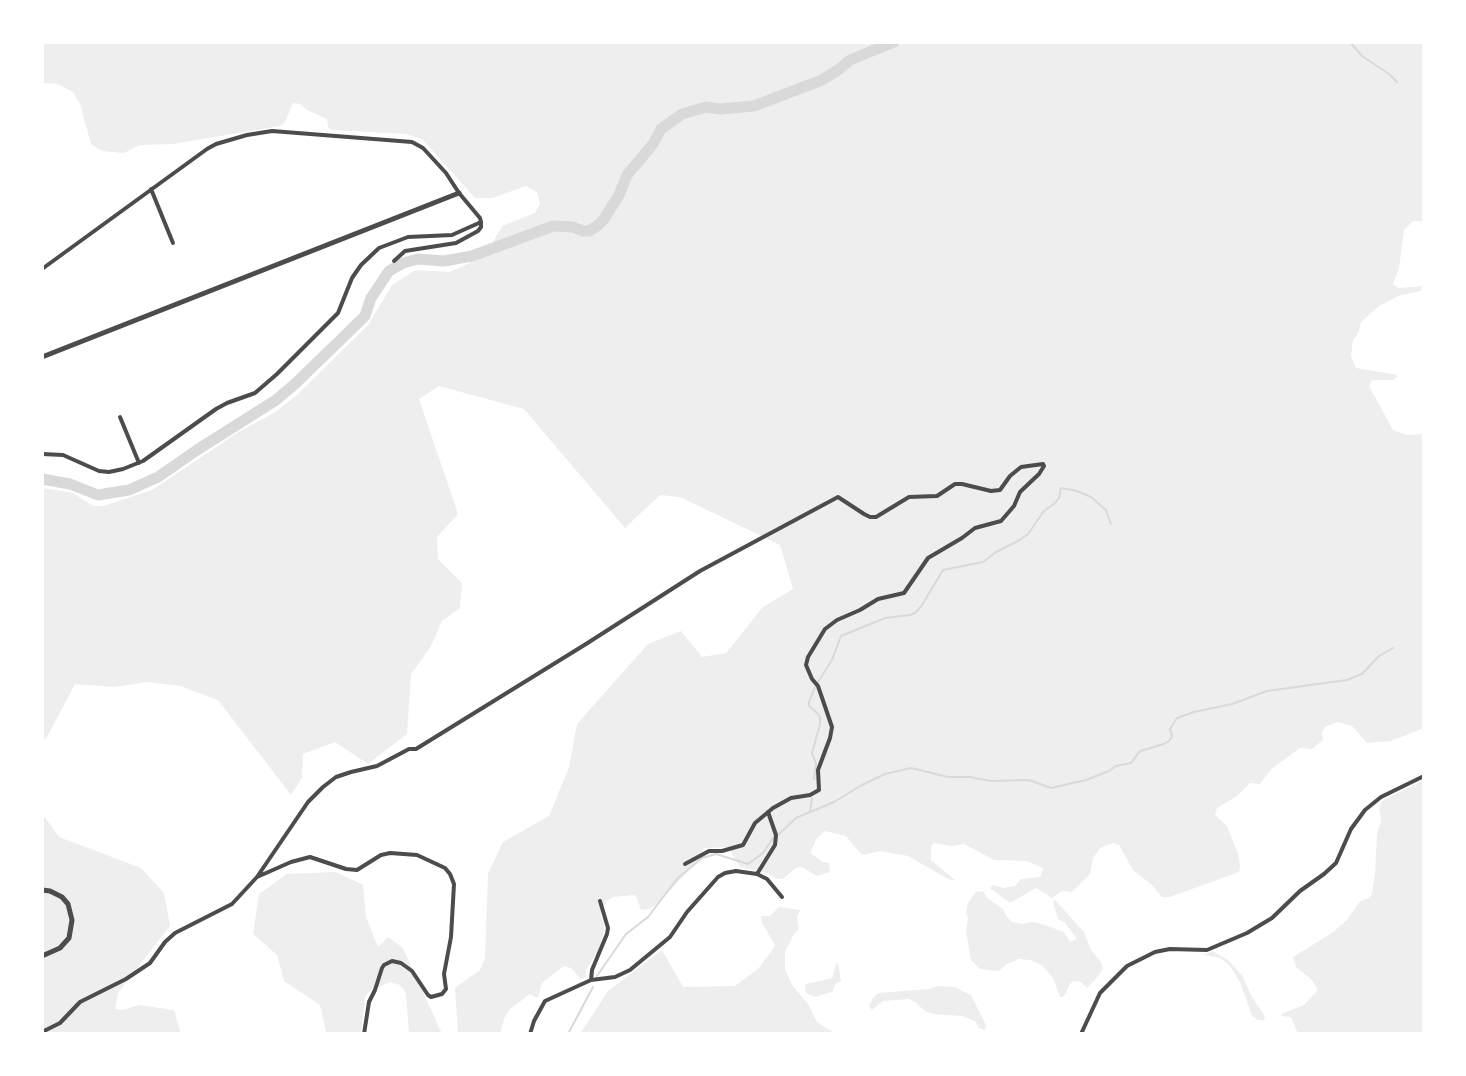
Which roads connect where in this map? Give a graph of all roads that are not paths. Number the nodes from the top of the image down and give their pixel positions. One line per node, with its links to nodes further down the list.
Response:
1 (151, 189): 2 (street); 4 (street); 6 (street)
2 (459, 193): 3 (street); 7 (street)
3 (481, 222): 5 (street); 10 (street)
4 (173, 243)
5 (394, 261)
6 (42, 269)
7 (42, 357)
8 (120, 417): 10 (street)
9 (42, 454): 10 (street)
10 (139, 463)
11 (1424, 776): 24 (street)
12 (768, 812): 13 (street); 14 (street); 15 (street)
13 (685, 864)
14 (757, 874): 17 (street); 20 (street)
15 (257, 877): 21 (street); 22 (street)
16 (42, 890): 19 (street)
17 (782, 897)
18 (600, 901): 20 (street)
19 (42, 956)
20 (591, 980): 23 (street)
21 (42, 1032)
22 (364, 1034)
23 (530, 1034)
24 (1081, 1034)

